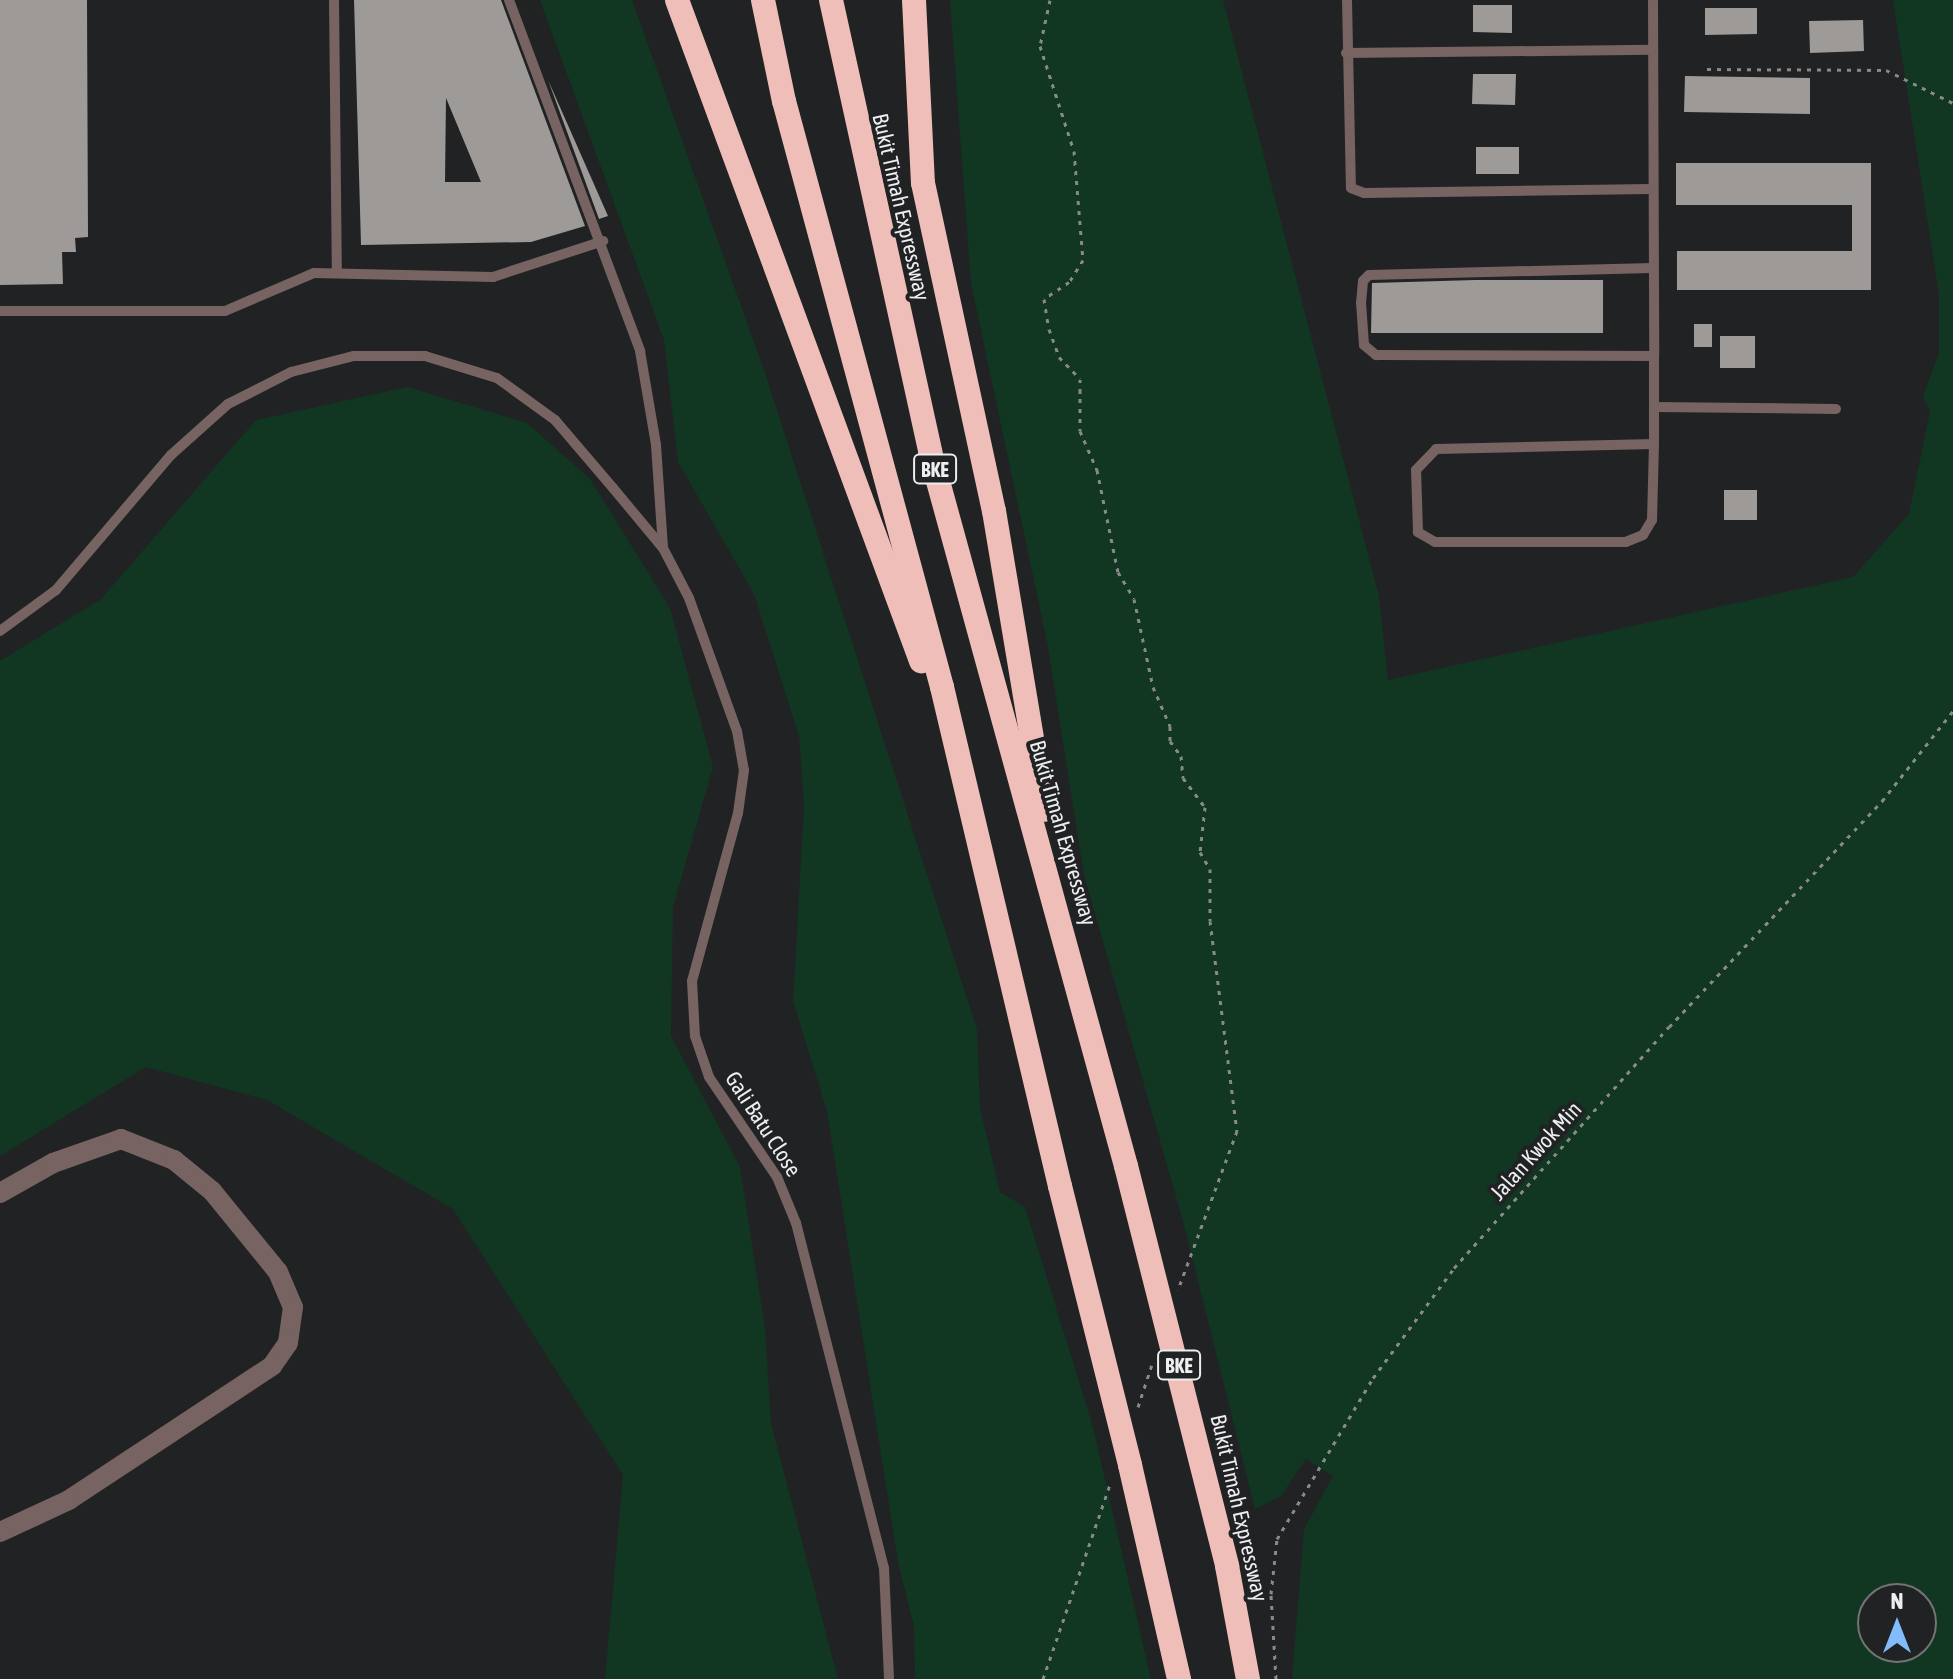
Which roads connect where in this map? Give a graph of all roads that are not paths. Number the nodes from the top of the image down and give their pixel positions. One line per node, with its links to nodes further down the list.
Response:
1 (334, 0): 14 (lane)
2 (509, 0): 12 (lane)
3 (677, 0): 22 (highway)
4 (763, 0): 22 (highway, BKE)
5 (831, 0): 23 (highway, Bukit Timah Expressway / BKE)
6 (914, 0): 23 (highway)
7 (1347, 0): 10 (lane)
8 (1653, 0): 9 (lane)
9 (1652, 50): 10 (lane); 11 (lane)
10 (1346, 53): 11 (lane)
11 (1651, 189): 13 (lane)
12 (603, 241): 14 (lane); 20 (lane)
13 (1652, 268): 16 (lane); 16 (lane)
14 (337, 273): 15 (lane)
15 (0, 311)
16 (1654, 356): 17 (lane)
17 (1654, 407): 18 (lane); 19 (lane)
18 (1836, 409)
19 (1654, 444): 19 (lane)
20 (663, 548): 21 (lane); 26 (lane, Gali Batu Close)
21 (0, 631)
22 (942, 687): 27 (highway, BKE, bridge)
23 (1064, 931): 28 (highway, Bukit Timah Expressway / BKE, bridge)
24 (0, 1193): 25 (street)
25 (0, 1532)
26 (889, 1679)
27 (1179, 1679)
28 (1248, 1679)

